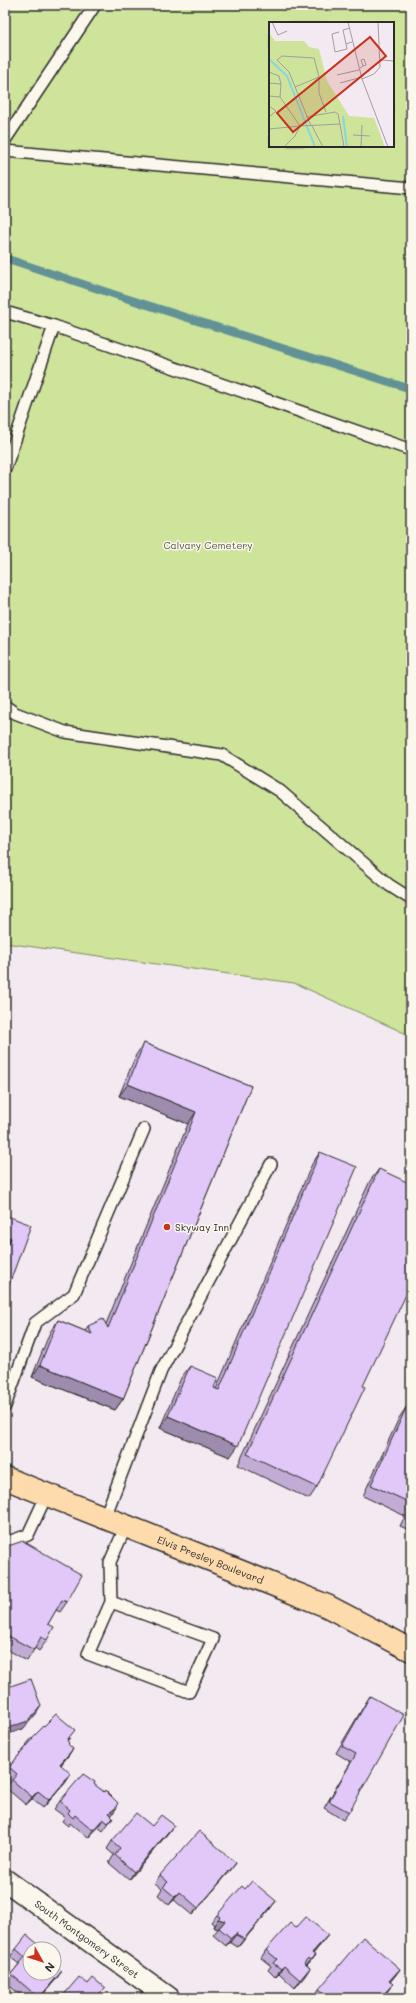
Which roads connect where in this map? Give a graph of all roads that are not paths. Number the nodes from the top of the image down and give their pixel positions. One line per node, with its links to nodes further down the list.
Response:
1 (95, 5): 2 (lane)
2 (5, 140)
3 (5, 151): 4 (lane)
4 (411, 188)
5 (5, 312): 6 (lane)
6 (54, 326): 7 (lane); 8 (lane)
7 (411, 450)
8 (5, 469)
9 (5, 706): 10 (lane)
10 (411, 899)
11 (144, 1129): 13 (lane)
12 (271, 1164): 16 (lane)
13 (5, 1406)
14 (5, 1478): 15 (main road, Elvis Presley Boulevard)
15 (47, 1494): 16 (main road, Elvis Presley Boulevard); 18 (lane)
16 (105, 1517): 17 (main road, Elvis Presley Boulevard)
17 (126, 1526): 19 (lane); 20 (main road, Elvis Presley Boulevard)
18 (5, 1543)
19 (111, 1602): 19 (lane)
20 (411, 1650)
21 (7, 1887): 22 (street, South Montgomery Street)
22 (169, 1998)

